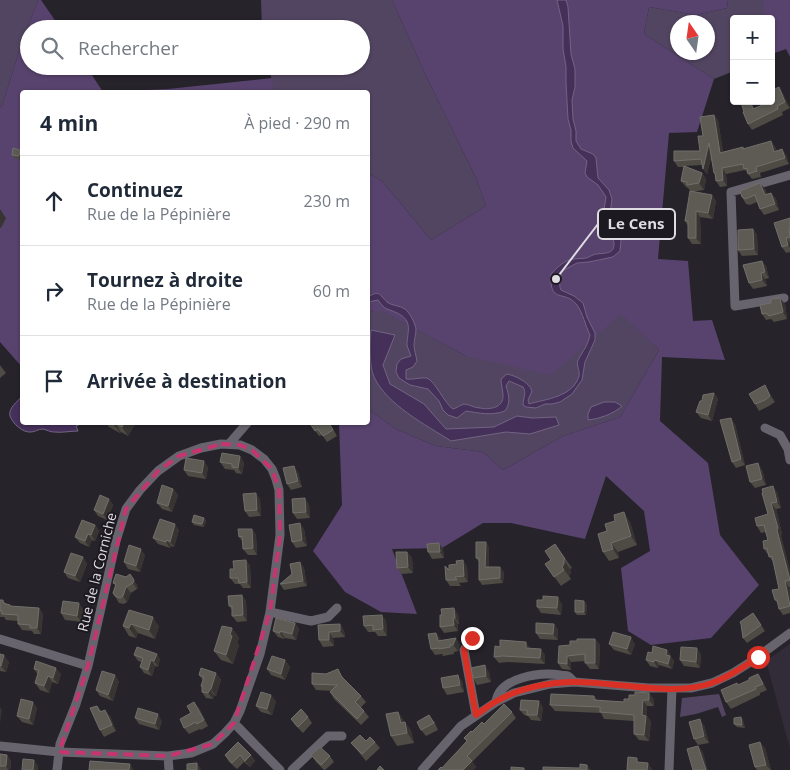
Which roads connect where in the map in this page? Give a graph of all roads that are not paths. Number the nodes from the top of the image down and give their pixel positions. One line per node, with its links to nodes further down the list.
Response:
1 (790, 175): 2 (street)
2 (784, 298)
3 (245, 425): 5 (street)
4 (765, 428): 6 (street)
5 (229, 444): 8 (street, Rue de la Corniche); 12 (street, Rue de la Corniche)
6 (790, 460)
7 (337, 608): 8 (street)
8 (270, 612): 15 (street, Rue de la Corniche)
9 (790, 633): 13 (street)
10 (472, 638): 14 (street)
11 (0, 640): 12 (street)
12 (88, 666): 18 (street, Rue de la Corniche)
13 (672, 688): 14 (street); 25 (street)
14 (476, 715): 24 (street)
15 (234, 723): 19 (street, Rue de la Corniche); 22 (street)
16 (342, 736): 23 (street)
17 (0, 746): 18 (street)
18 (59, 752): 19 (street, Rue de la Corniche); 20 (street)
19 (168, 756): 21 (street)
20 (58, 770)
21 (169, 770)
22 (280, 770)
23 (292, 770)
24 (422, 770)
25 (669, 770)

